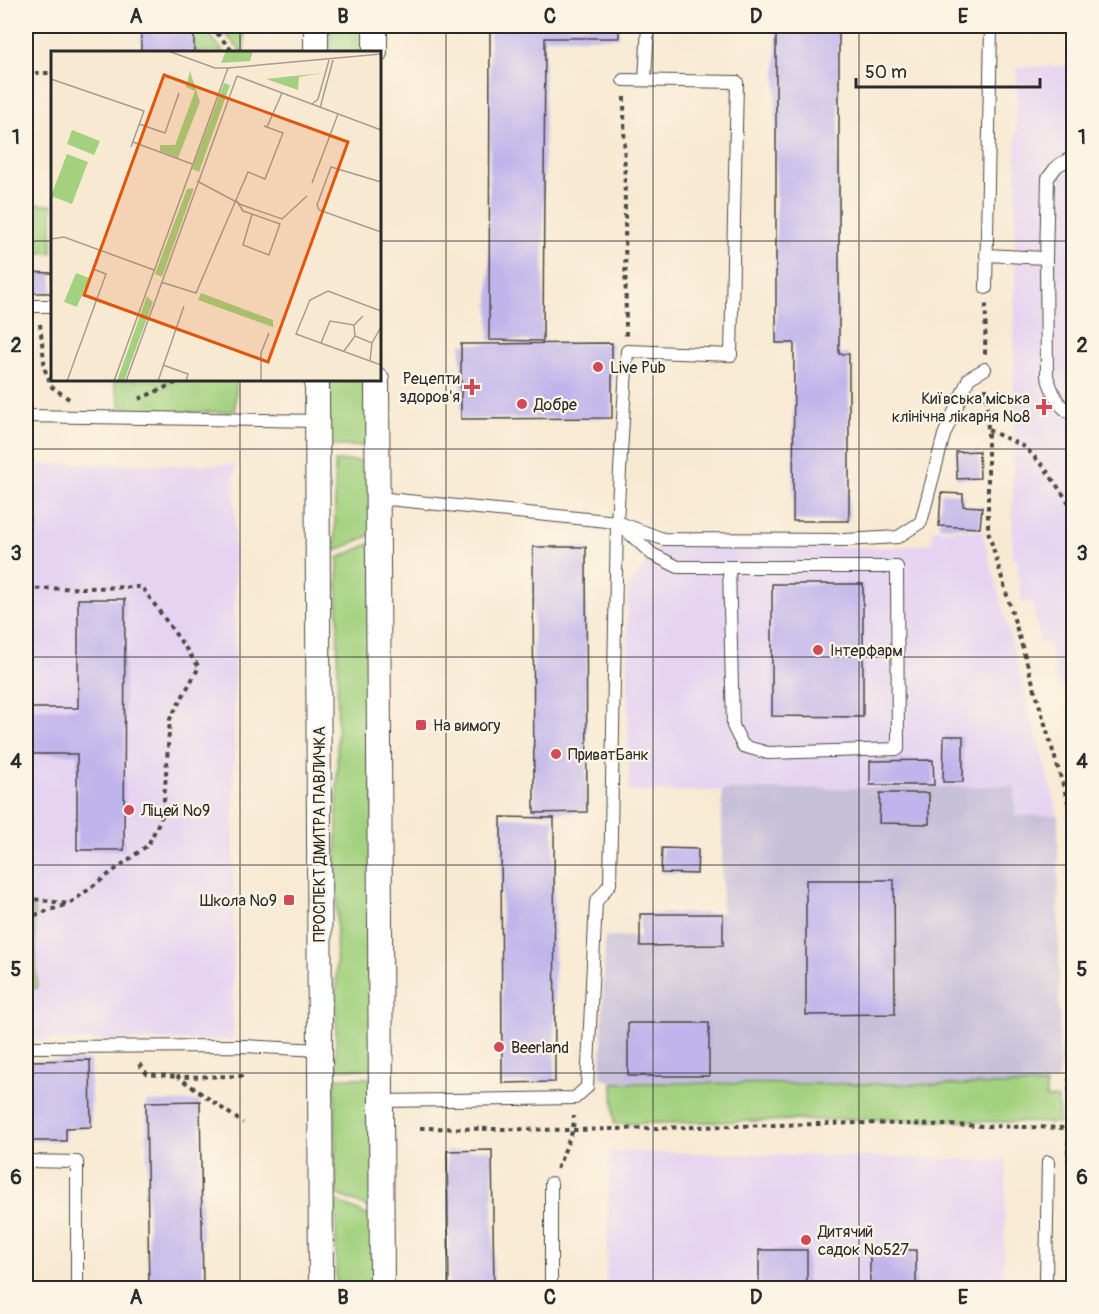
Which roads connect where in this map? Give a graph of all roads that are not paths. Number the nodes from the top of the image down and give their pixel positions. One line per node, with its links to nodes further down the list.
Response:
1 (316, 26): 5 (street)
2 (375, 26): 6 (street)
3 (648, 26): 8 (lane)
4 (991, 26): 10 (lane)
5 (316, 51)
6 (375, 51)
7 (623, 80): 8 (lane)
8 (645, 80): 22 (lane)
9 (1074, 156): 11 (lane)
10 (986, 255): 11 (lane); 12 (lane)
11 (1046, 258): 18 (lane)
12 (986, 288)
13 (32, 306): 14 (lane)
14 (51, 306)
15 (985, 369): 22 (lane)
16 (317, 381): 20 (street, ПРОСПЕКТ ДМИТРА ПАВЛИЧКА)
17 (377, 381): 21 (street)
18 (1074, 415)
19 (26, 416): 20 (lane)
20 (317, 421): 25 (street, ПРОСПЕКТ ДМИТРА ПАВЛИЧКА)
21 (378, 498): 22 (lane); 26 (street)
22 (616, 522): 23 (lane); 26 (lane)
23 (729, 567): 23 (lane)
24 (26, 1047): 25 (lane)
25 (320, 1050): 31 (street, ПРОСПЕКТ ДМИТРА ПАВЛИЧКА)
26 (382, 1101): 32 (street)
27 (26, 1161): 30 (lane)
28 (1048, 1162): 34 (lane)
29 (551, 1183): 33 (lane)
30 (77, 1288)
31 (321, 1288)
32 (382, 1288)
33 (551, 1288)
34 (1049, 1288)

